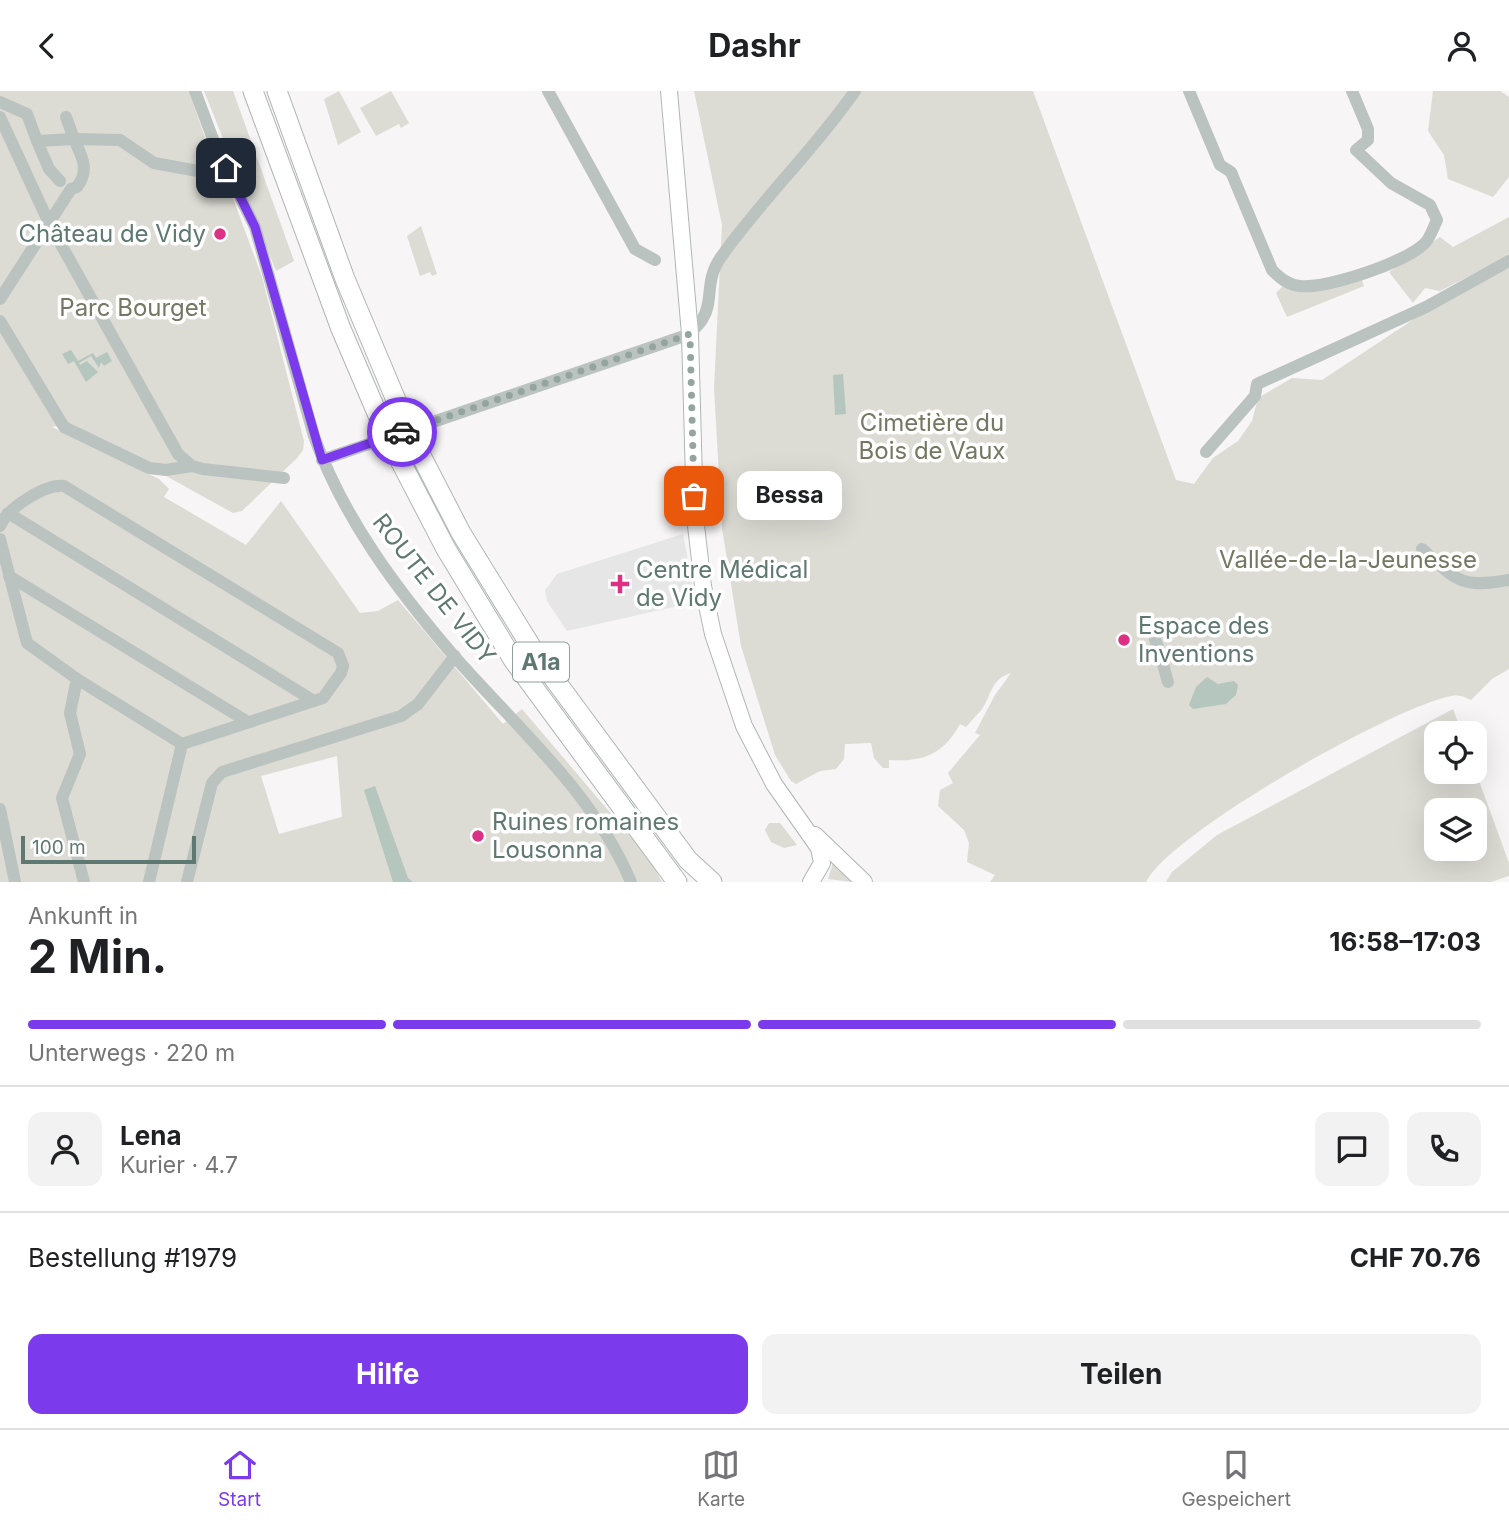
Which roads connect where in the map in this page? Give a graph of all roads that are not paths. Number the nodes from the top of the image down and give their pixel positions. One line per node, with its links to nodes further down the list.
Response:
1 (195, 91): 14 (street, ROUTE DE VIDY)
2 (254, 91): 46 (highway, A1a, bridge)
3 (277, 91): 47 (highway, A1a, bridge)
4 (548, 91): 17 (street)
5 (669, 91): 21 (main road)
6 (855, 91): 21 (street)
7 (1189, 91): 8 (street)
8 (1352, 91)
9 (0, 102): 13 (street)
10 (0, 117): 16 (street)
11 (66, 117): 12 (street)
12 (75, 139): 13 (street); 14 (street); 15 (street)
13 (37, 141): 15 (street)
14 (233, 181): 23 (street, ROUTE DE VIDY)
15 (64, 184): 16 (street)
16 (49, 223): 19 (street); 24 (street)
17 (655, 260)
18 (1509, 261): 22 (street)
19 (0, 299)
20 (0, 321): 24 (street)
21 (690, 334): 23 (street); 40 (main road)
22 (1206, 452)
23 (322, 460): 33 (street, ROUTE DE VIDY)
24 (192, 466): 25 (street)
25 (284, 478)
26 (8, 513): 27 (street); 36 (street); 36 (street)
27 (0, 526)
28 (0, 539): 30 (street)
29 (1422, 549): 31 (street)
30 (9, 576): 34 (street); 37 (street)
31 (1509, 580)
32 (1155, 640): 35 (street)
33 (455, 656): 44 (street); 45 (street, ROUTE DE VIDY)
34 (77, 679): 38 (street); 42 (street)
35 (1168, 682)
36 (314, 701): 37 (street)
37 (248, 722): 38 (street)
38 (183, 744): 43 (street)
39 (0, 809): 41 (street)
40 (809, 830): 48 (main road); 49 (main road)
41 (15, 882)
42 (83, 882)
43 (149, 882)
44 (187, 882)
45 (631, 882)
46 (677, 882)
47 (712, 882)
48 (811, 882)
49 (864, 882)

